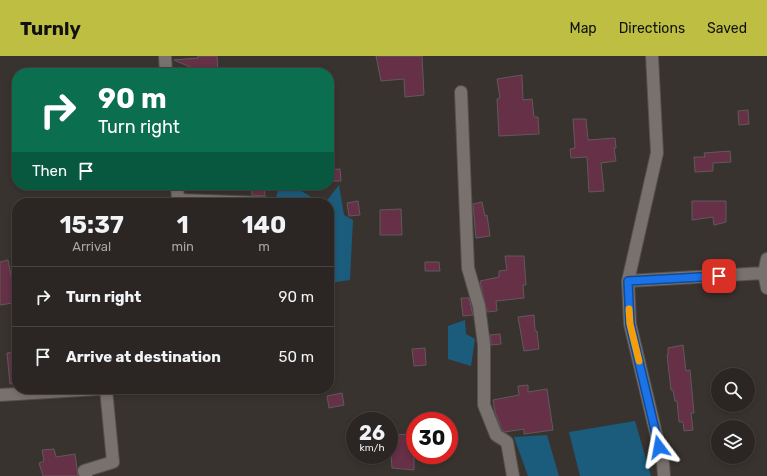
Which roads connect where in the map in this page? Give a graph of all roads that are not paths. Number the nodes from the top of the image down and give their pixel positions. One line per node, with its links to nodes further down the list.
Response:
1 (165, 56): 3 (street)
2 (652, 56): 7 (street)
3 (166, 68)
4 (461, 92): 13 (street)
5 (767, 259): 6 (street)
6 (764, 273): 7 (street); 8 (street)
7 (628, 281): 14 (street)
8 (767, 288)
9 (16, 394): 11 (street)
10 (106, 394): 12 (street)
11 (0, 395)
12 (86, 476)
13 (513, 476)
14 (664, 476)

